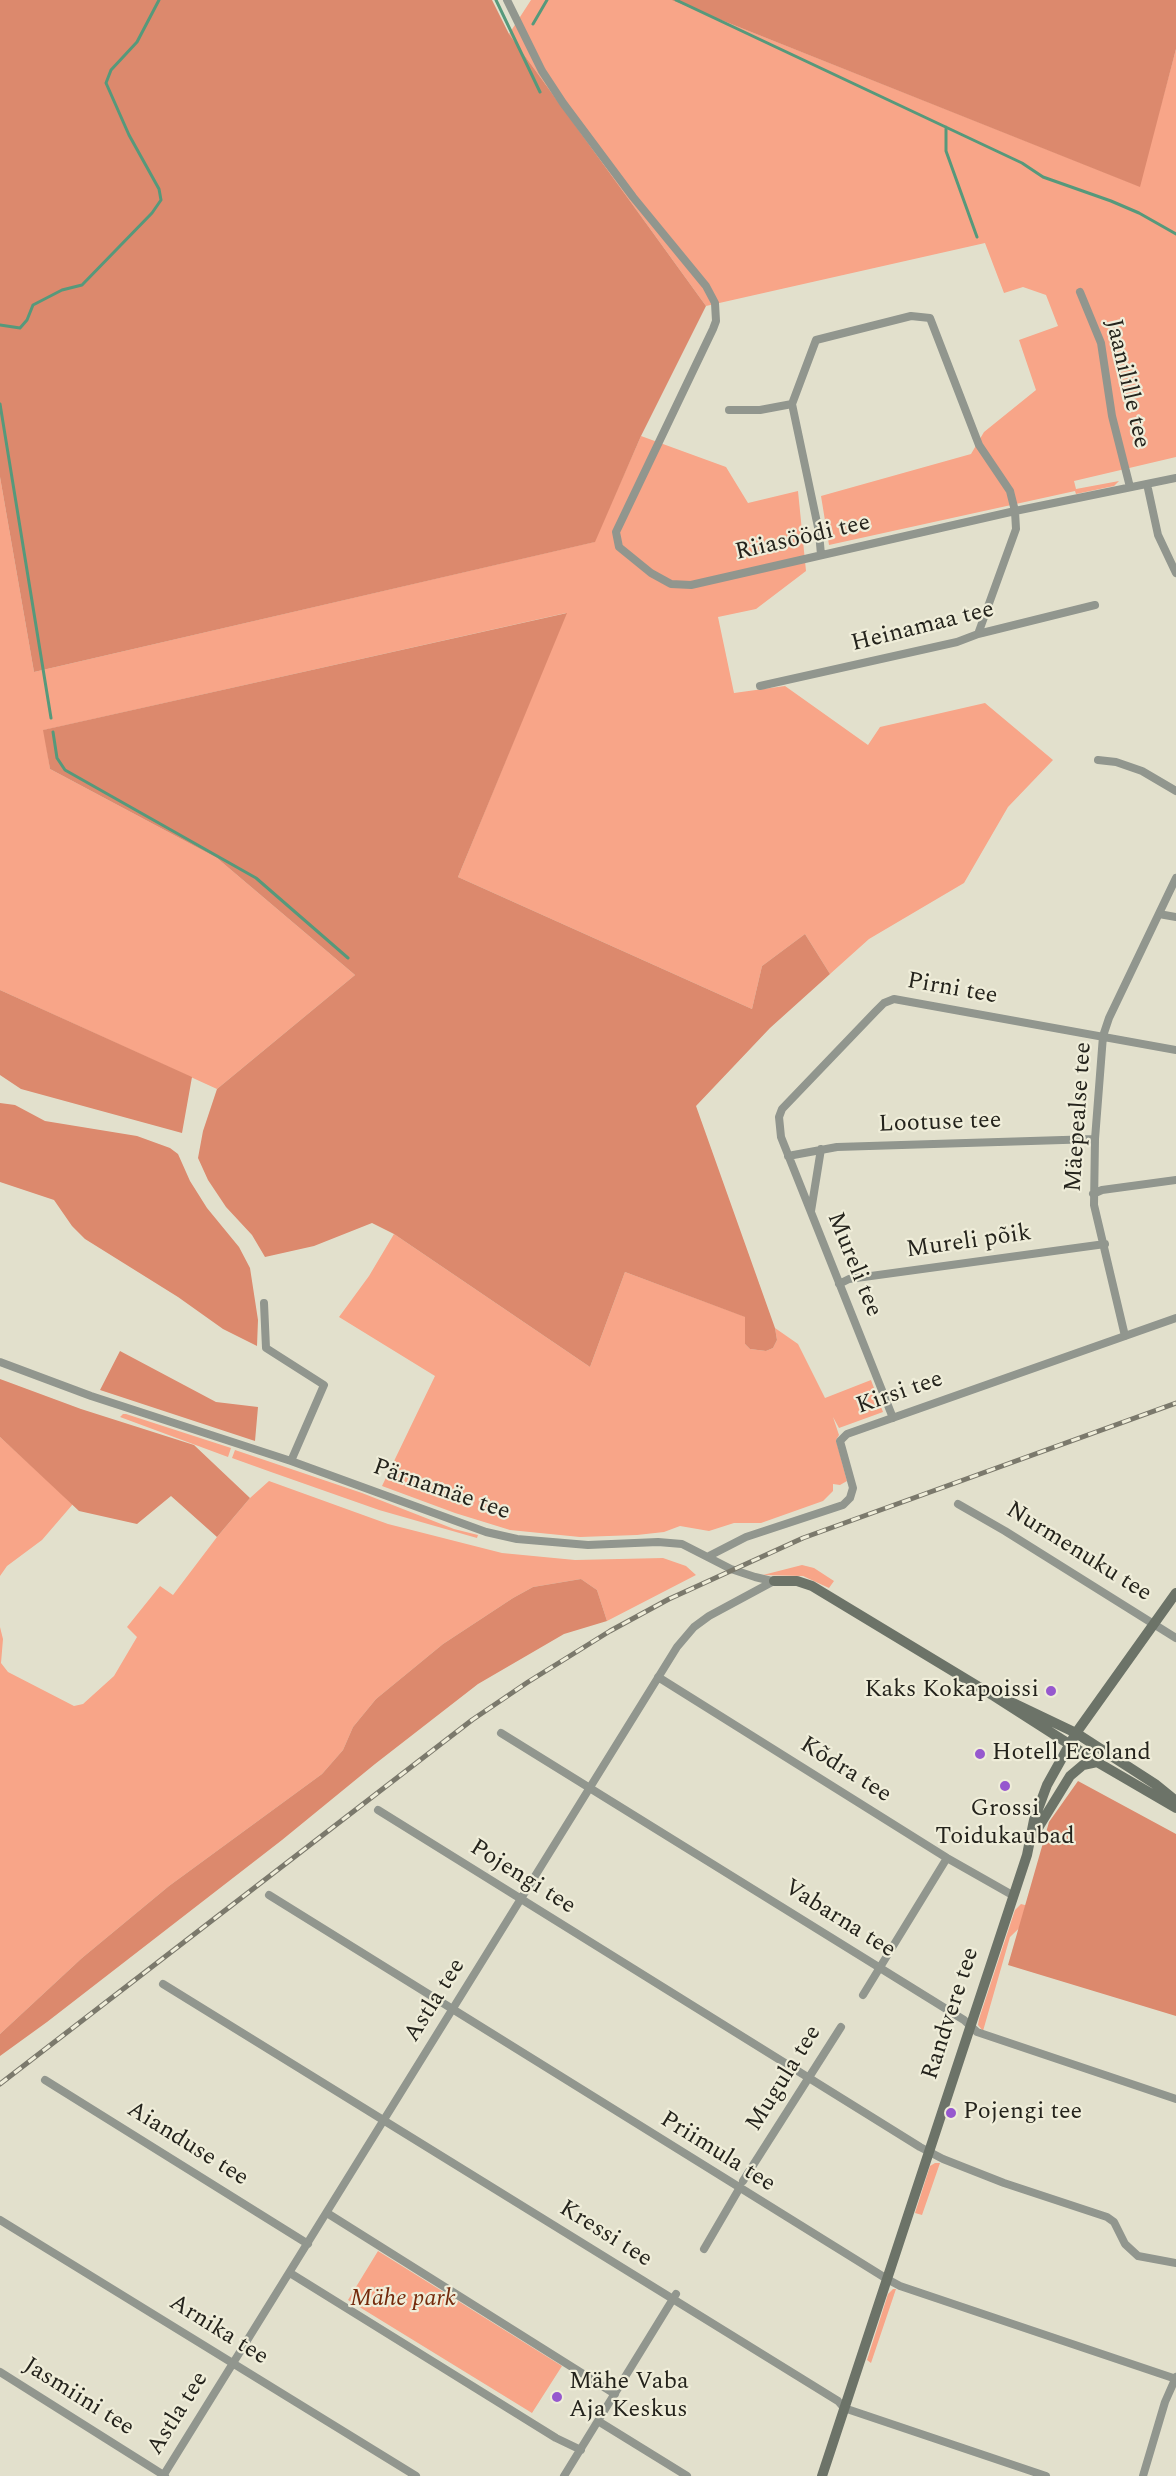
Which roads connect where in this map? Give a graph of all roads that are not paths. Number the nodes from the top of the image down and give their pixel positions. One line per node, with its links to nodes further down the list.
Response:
1 (507, 0): 9 (street, Riiasöödi tee)
2 (1080, 292): 7 (street, Jaanilille tee)
3 (792, 404): 4 (street); 8 (street); 9 (street)
4 (729, 410)
5 (1176, 478): 6 (street, Riiasöödi tee)
6 (1147, 484): 7 (street, Riiasöödi tee); 10 (street)
7 (1130, 488): 8 (street, Riiasöödi tee)
8 (1015, 512): 9 (street, Riiasöödi tee); 12 (street)
9 (821, 555)
10 (1176, 573)
11 (1095, 605): 12 (street, Heinamaa tee)
12 (978, 634): 13 (street, Heinamaa tee)
13 (760, 686)
14 (1098, 760): 15 (street)
15 (1176, 791)
16 (1176, 878): 17 (street, Mäepealse tee)
17 (1159, 914): 18 (street); 19 (street, Mäepealse tee)
18 (1176, 918)
19 (1103, 1036): 20 (street, Pirni tee); 21 (street, Pirni tee); 22 (street, Mäepealse tee)
20 (1176, 1050)
21 (778, 1125): 24 (street, Mureli tee)
22 (1095, 1139): 23 (street, Lootuse tee); 26 (street, Mäepealse tee)
23 (821, 1149): 24 (street, Lootuse tee); 27 (street)
24 (788, 1156): 27 (street, Mureli tee)
25 (1176, 1180): 26 (street)
26 (1093, 1194): 28 (street, Mäepealse tee)
27 (811, 1212): 29 (street, Mureli tee)
28 (1105, 1244): 29 (street, Mureli põik); 32 (street, Mäepealse tee)
29 (839, 1284): 34 (street, Mureli tee)
30 (264, 1303): 35 (street)
31 (1176, 1318): 32 (street, Kirsi tee)
32 (1125, 1336): 34 (street, Kirsi tee)
33 (0, 1362): 35 (street, Pärnamäe tee)
34 (893, 1418): 37 (street, Kirsi tee)
35 (291, 1461): 37 (street, Pärnamäe tee)
36 (958, 1504): 40 (street, Nurmenuku tee)
37 (709, 1557): 38 (street, Pärnamäe tee)
38 (774, 1581): 42 (street, Astla tee); 43 (main road, Pärnamäe tee)
39 (1176, 1593): 40 (main road, Randvere tee)
40 (1154, 1624): 41 (street, Nurmenuku tee); 45 (main road, Randvere tee)
41 (1176, 1638)
42 (658, 1677): 48 (street, Astla tee); 53 (street, Kõdra tee)
43 (994, 1696): 45 (main road, Pärnamäe tee); 46 (main road, Pärnamäe tee)
44 (501, 1733): 48 (street, Vabarna tee)
45 (1076, 1733): 46 (main road, Randvere tee); 49 (main road, Pärnamäe tee)
46 (1068, 1745): 47 (main road, Pärnamäe tee); 52 (main road, Randvere tee)
47 (1097, 1762): 50 (main road, Pärnamäe tee); 52 (main road)
48 (590, 1788): 56 (street, Astla tee); 57 (street, Vabarna tee)
49 (1176, 1801)
50 (1176, 1808)
51 (378, 1810): 56 (street, Pojengi tee)
52 (1033, 1837): 55 (main road, Randvere tee)
53 (947, 1858): 55 (street, Kõdra tee); 57 (street)
54 (269, 1896): 60 (street, Priimula tee)
55 (1014, 1896): 61 (main road, Randvere tee)
56 (521, 1900): 60 (street, Astla tee); 63 (street, Pojengi tee)
57 (880, 1968): 59 (street); 61 (street, Vabarna tee)
58 (163, 1984): 66 (street, Kressi tee)
59 (863, 1995)
60 (452, 2011): 66 (street, Astla tee); 69 (street, Priimula tee)
61 (971, 2026): 65 (street, Vabarna tee); 67 (main road, Randvere tee)
62 (841, 2027): 63 (street, Mugula tee)
63 (808, 2079): 67 (street, Pojengi tee); 68 (street, Mugula tee)
64 (45, 2080): 72 (street, Aianduse tee)
65 (1176, 2099)
66 (385, 2121): 70 (street, Astla tee); 77 (street, Kressi tee)
67 (929, 2152): 74 (street, Pojengi tee); 76 (main road, Randvere tee)
68 (743, 2181)
69 (739, 2190): 73 (street); 76 (street, Priimula tee)
70 (327, 2213): 72 (street, Astla tee); 81 (street)
71 (0, 2220): 78 (street, Arnika tee)
72 (308, 2244): 75 (street, Astla tee)
73 (704, 2249)
74 (1176, 2263)
75 (290, 2273): 78 (street, Astla tee); 84 (street)
76 (887, 2279): 80 (street, Priimula tee); 82 (main road, Randvere tee)
77 (674, 2297): 81 (street); 82 (street, Kressi tee)
78 (233, 2364): 85 (street, Astla tee); 86 (street, Arnika tee)
79 (0, 2373): 85 (street, Jasmiini tee)
80 (1176, 2378): 91 (street)
81 (615, 2394): 83 (street)
82 (844, 2408): 89 (main road, Randvere tee); 90 (street, Kressi tee)
83 (598, 2421): 84 (street); 88 (street)
84 (581, 2450): 87 (street)
85 (164, 2476)
86 (416, 2476)
87 (564, 2476)
88 (687, 2476)
89 (822, 2476)
90 (1046, 2476)
91 (1143, 2476)

